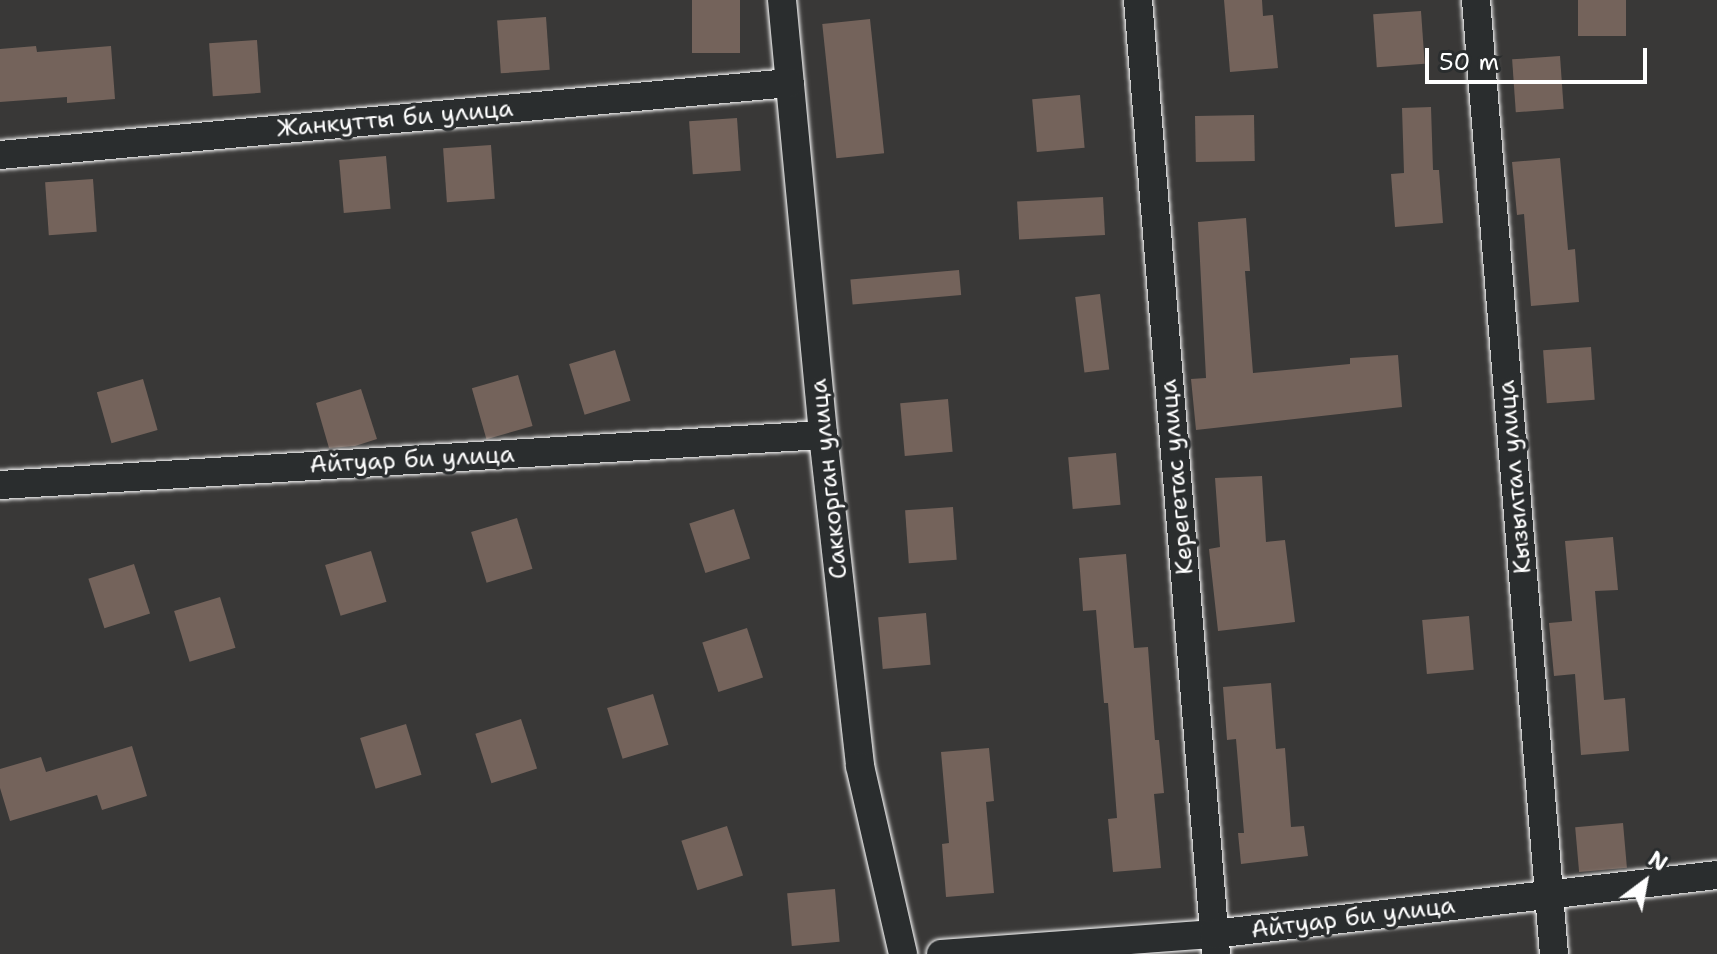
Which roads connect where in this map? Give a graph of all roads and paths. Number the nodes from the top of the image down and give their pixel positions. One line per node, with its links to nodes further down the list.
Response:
1 (782, 0): 4 (street, Саккорган улица)
2 (1138, 0): 10 (street, Керегетас улица)
3 (1476, 0): 9 (street, Кызылтал улица)
4 (790, 83): 5 (street, Жанкутты би улица); 6 (street, Саккорган улица)
5 (0, 155)
6 (823, 435): 7 (street, Айтуар би улица); 11 (street, Саккорган улица)
7 (0, 485)
8 (1717, 875): 9 (street, Айтуар би улица)
9 (1548, 895): 10 (street, Айтуар би улица); 13 (street, Кызылтал улица)
10 (1215, 944): 12 (street, Айтуар би улица)
11 (903, 954)
12 (941, 954)
13 (1554, 954)

